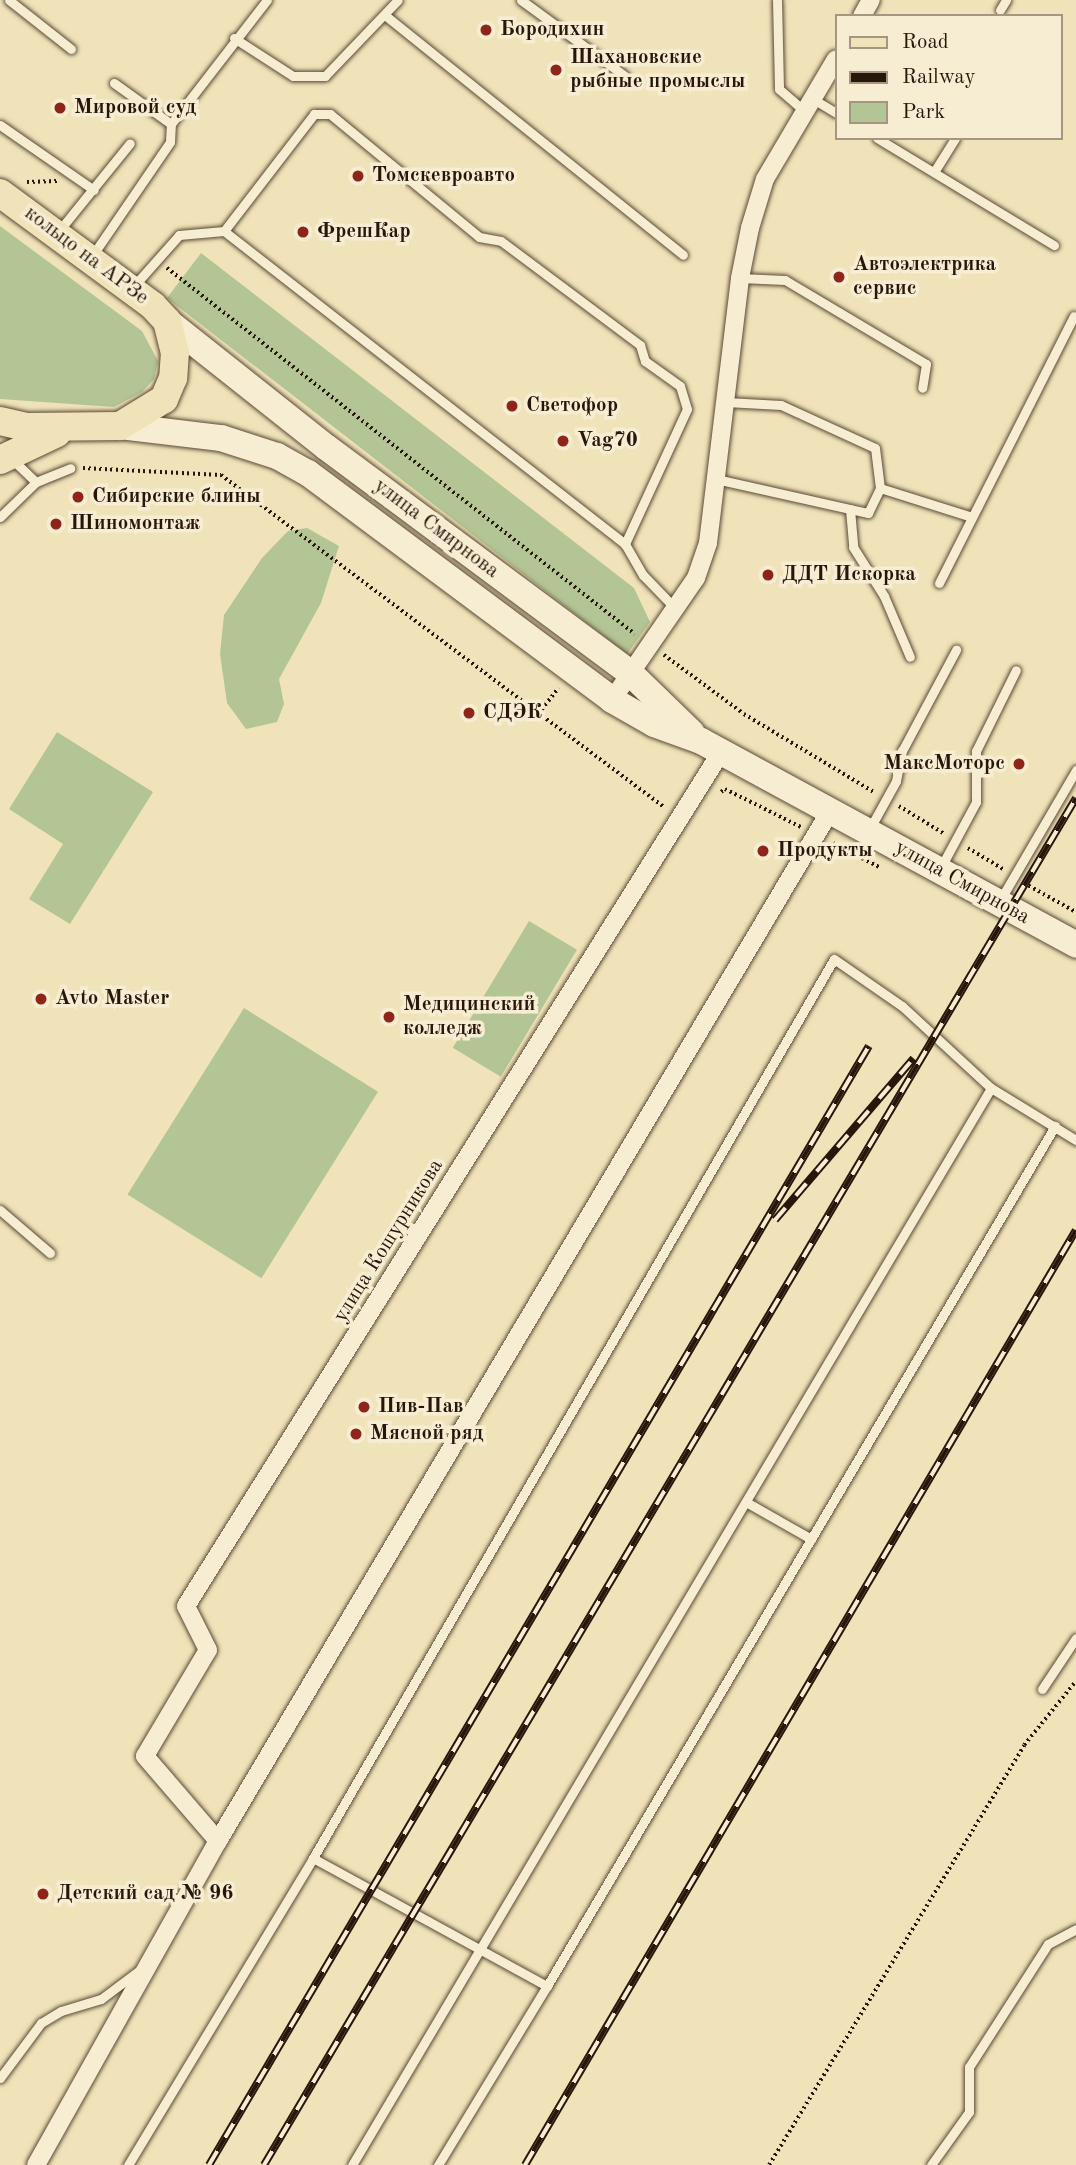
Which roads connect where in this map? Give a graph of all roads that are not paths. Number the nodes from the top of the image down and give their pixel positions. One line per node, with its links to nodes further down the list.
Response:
1 (9, 0): 10 (lane)
2 (267, 0): 9 (lane)
3 (398, 0): 8 (lane)
4 (521, 0): 12 (lane)
5 (778, 0): 14 (lane)
6 (1006, 0): 7 (lane)
7 (1000, 10)
8 (386, 16): 9 (lane); 27 (lane)
9 (234, 38): 16 (lane)
10 (71, 49)
11 (834, 62): 14 (street)
12 (625, 76)
13 (114, 83): 16 (lane)
14 (809, 106): 15 (lane); 29 (street)
15 (834, 112)
16 (171, 124): 28 (lane)
17 (0, 125): 23 (lane)
18 (880, 140): 21 (lane)
19 (954, 140): 21 (lane)
20 (130, 143): 23 (lane)
21 (934, 172): 26 (lane)
22 (10, 187): 25 (main road, кольцо на АРЗе)
23 (94, 190): 25 (lane)
24 (224, 231): 30 (lane); 46 (lane); 46 (lane)
25 (57, 233): 28 (main road, кольцо на АРЗе)
26 (1054, 245)
27 (683, 255)
28 (90, 259): 30 (main road, кольцо на АРЗе)
29 (740, 278): 33 (lane); 34 (street)
30 (132, 288): 32 (main road, кольцо на АРЗе)
31 (1074, 316): 45 (lane)
32 (167, 321): 36 (main road, кольцо на АРЗе); 52 (main road, улица Смирнова)
33 (922, 388)
34 (726, 402): 40 (street); 42 (lane)
35 (0, 421): 37 (main road, кольцо на АРЗе)
36 (120, 426): 37 (main road, кольцо на АРЗе); 53 (main road, улица Смирнова)
37 (69, 429): 38 (main road)
38 (3, 453): 41 (lane)
39 (70, 468): 41 (lane)
40 (716, 478): 43 (lane); 48 (street)
41 (37, 482): 44 (lane)
42 (880, 488): 43 (lane); 45 (lane)
43 (850, 509): 50 (lane)
44 (0, 517)
45 (972, 517): 47 (lane)
46 (625, 544): 48 (lane)
47 (939, 583)
48 (676, 608): 52 (street)
49 (956, 650): 57 (lane)
50 (910, 657)
51 (1016, 670): 58 (lane)
52 (630, 673): 53 (street); 54 (main road, улица Смирнова)
53 (612, 699): 54 (main road, улица Смирнова)
54 (711, 747): 56 (main road, улица Смирнова); 70 (street, улица Кошурникова)
55 (1076, 770): 59 (lane)
56 (830, 811): 57 (main road, улица Смирнова); 70 (street)
57 (869, 832): 58 (main road, улица Смирнова)
58 (939, 870): 59 (main road, улица Смирнова)
59 (999, 903): 60 (main road, улица Смирнова)
60 (1076, 945)
61 (991, 1088): 62 (lane); 66 (lane); 71 (lane)
62 (1055, 1126): 63 (lane); 67 (lane)
63 (1076, 1140)
64 (0, 1210): 65 (lane)
65 (50, 1252)
66 (746, 1502): 67 (lane); 73 (lane)
67 (811, 1539): 75 (lane)
68 (1076, 1638): 69 (lane)
69 (1042, 1689)
70 (218, 1841): 74 (street)
71 (313, 1858): 73 (lane); 78 (lane)
72 (1076, 1930): 81 (lane)
73 (481, 1948): 75 (lane); 79 (lane)
74 (149, 1963): 76 (lane); 77 (street)
75 (547, 1986): 80 (lane)
76 (0, 2078)
77 (36, 2165)
78 (128, 2165)
79 (352, 2165)
80 (438, 2165)
81 (931, 2165)

